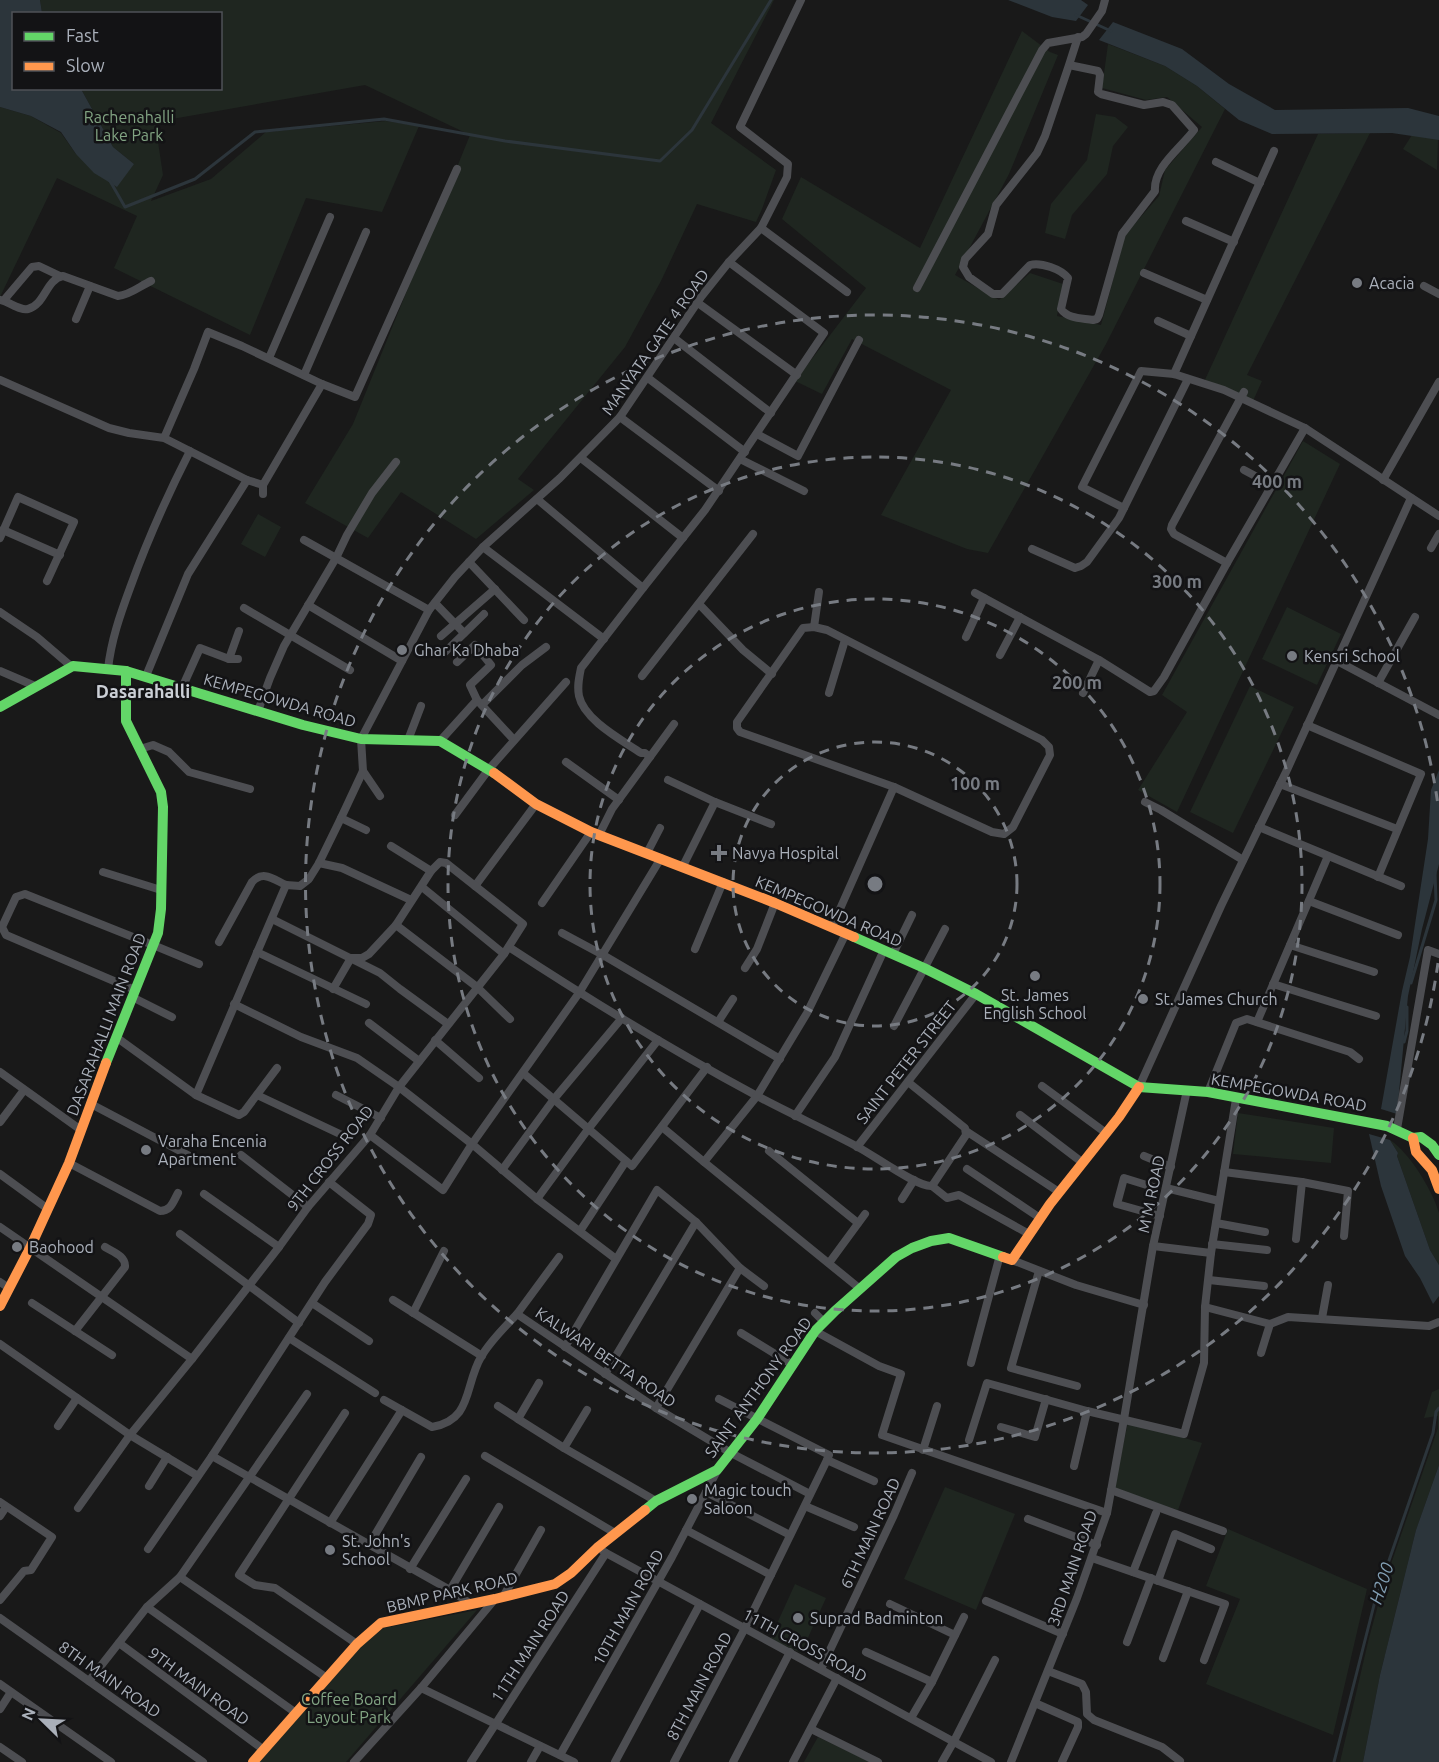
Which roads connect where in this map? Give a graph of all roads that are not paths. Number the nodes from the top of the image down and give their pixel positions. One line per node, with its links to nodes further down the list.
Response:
1 (801, 0): 11 (street, MANYATA GATE 4 ROAD)
2 (1105, 0): 3 (street)
3 (1082, 36): 4 (street); 20 (street)
4 (1069, 65): 4 (street)
5 (1274, 151): 8 (street)
6 (1216, 162): 8 (street)
7 (457, 169): 39 (street)
8 (1260, 183): 13 (street)
9 (330, 217): 31 (street)
10 (1186, 220): 13 (street)
11 (761, 228): 14 (street, MANYATA GATE 4 ROAD); 21 (street)
12 (366, 232): 33 (street)
13 (1234, 242): 24 (street)
14 (729, 262): 25 (street, MANYATA GATE 4 ROAD); 34 (street)
15 (1144, 273): 24 (street)
16 (60, 276): 18 (street); 23 (street); 23 (street)
17 (151, 281): 18 (street)
18 (90, 286): 26 (street)
19 (1424, 286): 22 (street)
20 (917, 288)
21 (847, 292)
22 (1439, 294)
23 (2, 300)
24 (1207, 300): 28 (street)
25 (698, 303): 29 (street, MANYATA GATE 4 ROAD); 34 (street)
26 (75, 319)
27 (1158, 321): 28 (street)
28 (1191, 336): 32 (street)
29 (674, 338): 35 (street, MANYATA GATE 4 ROAD); 41 (street)
30 (859, 340): 44 (street)
31 (268, 358): 33 (street); 45 (street)
32 (1174, 374): 36 (street); 60 (street)
33 (304, 375): 39 (street)
34 (796, 375): 41 (street)
35 (648, 378): 42 (street, MANYATA GATE 4 ROAD); 47 (street)
36 (1188, 379): 40 (street); 60 (street)
37 (0, 380): 45 (street)
38 (1439, 382): 52 (street)
39 (322, 384): 53 (street)
40 (1242, 395): 43 (street); 73 (street)
41 (771, 413): 44 (street)
42 (620, 417): 48 (street, MANYATA GATE 4 ROAD); 55 (street)
43 (1305, 428): 52 (street); 54 (street)
44 (757, 434): 47 (street)
45 (164, 438): 46 (street)
46 (190, 451): 51 (street); 108 (street)
47 (743, 456): 55 (street); 56 (street)
48 (581, 458): 59 (street, MANYATA GATE 4 ROAD); 65 (street)
49 (396, 462): 71 (street)
50 (1244, 470): 54 (street)
51 (247, 480): 53 (street); 113 (street)
52 (1383, 480): 58 (street)
53 (263, 485): 57 (street)
54 (1272, 485): 73 (street)
55 (719, 491): 65 (street)
56 (804, 491)
57 (263, 494)
58 (1411, 498): 61 (street); 105 (street)
59 (537, 499): 67 (street, MANYATA GATE 4 ROAD); 75 (street)
60 (1124, 508): 69 (street)
61 (1438, 514)
62 (753, 534): 80 (street)
63 (1439, 534): 68 (street)
64 (1, 535): 70 (street); 70 (street)
65 (683, 538): 75 (street)
66 (304, 540): 71 (street)
67 (483, 547): 72 (street, MANYATA GATE 4 ROAD); 96 (street)
68 (1431, 548)
69 (1032, 549)
70 (60, 555): 74 (street)
71 (336, 558): 81 (street); 82 (street)
72 (469, 562): 76 (street); 82 (street, MANYATA GATE 4 ROAD)
73 (1227, 563): 103 (street)
74 (47, 581)
75 (643, 588): 96 (street)
76 (495, 589): 88 (street); 89 (street)
77 (819, 592): 90 (street)
78 (975, 593): 79 (street)
79 (984, 598): 86 (street); 95 (street)
80 (699, 604): 112 (street); 114 (street)
81 (308, 605): 93 (street); 104 (street)
82 (432, 606): 89 (street); 104 (street, MANYATA GATE 4 ROAD)
83 (243, 608): 93 (street)
84 (0, 612): 107 (street)
85 (484, 614): 92 (street)
86 (1020, 617): 100 (street); 103 (street)
87 (1415, 617): 116 (street)
88 (525, 620)
89 (454, 623): 92 (street); 94 (street)
90 (814, 627): 97 (street); 112 (street)
91 (239, 631): 101 (street)
92 (464, 633): 99 (street)
93 (290, 635): 109 (street); 124 (street)
94 (441, 636)
95 (966, 637)
96 (604, 639): 133 (street)
97 (845, 640): 119 (street); 139 (street)
98 (546, 647): 121 (street)
99 (444, 653)
100 (1000, 655)
101 (229, 659): 102 (street); 118 (street)
102 (238, 659)
103 (1099, 660): 120 (street)
104 (402, 661): 128 (street, MANYATA GATE 4 ROAD)
105 (1337, 661): 116 (street); 127 (street)
106 (457, 662): 121 (street)
107 (72, 667): 108 (street, KEMPEGOWDA ROAD); 117 (street)
108 (108, 669): 111 (street, KEMPEGOWDA ROAD)
109 (350, 670)
110 (0, 671): 117 (street)
111 (126, 671): 113 (street, KEMPEGOWDA ROAD); 132 (street, DASARAHALLI MAIN ROAD)
112 (772, 674): 139 (street)
113 (146, 676): 118 (street, KEMPEGOWDA ROAD)
114 (642, 676)
115 (566, 682): 130 (street)
116 (1378, 683): 125 (street)
117 (35, 686): 122 (street)
118 (182, 687): 124 (street, KEMPEGOWDA ROAD)
119 (829, 693)
120 (1083, 693)
121 (479, 702): 130 (street); 131 (street)
122 (0, 706)
123 (421, 706): 129 (street)
124 (258, 711): 128 (street, KEMPEGOWDA ROAD)
125 (1439, 715)
126 (674, 724): 133 (street)
127 (1307, 725): 138 (street); 151 (street)
128 (361, 739): 129 (street, KEMPEGOWDA ROAD); 136 (street)
129 (408, 740): 131 (street, KEMPEGOWDA ROAD)
130 (514, 740): 135 (street)
131 (440, 741): 135 (street, KEMPEGOWDA ROAD)
132 (140, 749): 140 (street); 169 (street, DASARAHALLI MAIN ROAD)
133 (651, 757): 142 (street)
134 (566, 762): 142 (street)
135 (489, 769): 145 (street, KEMPEGOWDA ROAD); 146 (street)
136 (363, 771): 141 (street); 147 (street)
137 (668, 780): 143 (street)
138 (1280, 783): 149 (street); 151 (street)
139 (894, 788): 177 (street)
140 (250, 789)
141 (380, 796)
142 (619, 800): 153 (street)
143 (715, 802): 148 (street); 160 (street)
144 (1145, 802): 158 (street)
145 (536, 804): 153 (street, KEMPEGOWDA ROAD); 166 (street)
146 (455, 815)
147 (341, 818): 152 (street); 159 (street)
148 (771, 824)
149 (1259, 827): 156 (street); 158 (street)
150 (660, 828): 155 (street)
151 (1397, 829): 163 (street)
152 (366, 830)
153 (595, 833): 155 (street, KEMPEGOWDA ROAD); 172 (street)
154 (391, 846): 162 (street)
155 (647, 854): 157 (street, KEMPEGOWDA ROAD)
156 (1328, 856): 163 (street); 171 (street)
157 (661, 858): 160 (street, KEMPEGOWDA ROAD); 190 (street)
158 (1243, 860): 228 (street)
159 (320, 863): 165 (street); 170 (street)
160 (683, 866): 164 (street, KEMPEGOWDA ROAD)
161 (103, 872): 169 (street)
162 (431, 872): 166 (street); 168 (street)
163 (1378, 877): 167 (street)
164 (723, 882): 173 (street, KEMPEGOWDA ROAD); 185 (street)
165 (286, 885): 175 (street); 182 (street)
166 (475, 886): 186 (street, 9TH CROSS ROAD)
167 (1401, 886)
168 (422, 887): 170 (street); 186 (street)
169 (161, 890): 183 (street, DASARAHALLI MAIN ROAD)
170 (411, 900): 176 (street)
171 (1309, 901): 181 (street); 184 (street)
172 (542, 903)
173 (775, 903): 177 (street, KEMPEGOWDA ROAD); 193 (street)
174 (912, 915): 188 (street)
175 (272, 919): 187 (street); 191 (street)
176 (396, 925): 191 (street); 197 (street)
177 (832, 927): 180 (street, KEMPEGOWDA ROAD)
178 (945, 929): 194 (street)
179 (562, 933): 190 (street)
180 (846, 933): 188 (street, KEMPEGOWDA ROAD); 217 (street)
181 (1398, 935)
182 (219, 942)
183 (153, 945): 192 (street); 199 (street, DASARAHALLI MAIN ROAD); 199 (street)
184 (1290, 945): 195 (street); 196 (street)
185 (695, 949)
186 (506, 950): 197 (street, 9TH CROSS ROAD); 200 (street)
187 (257, 952): 198 (street); 203 (street)
188 (888, 952): 194 (street, KEMPEGOWDA ROAD); 240 (street)
189 (1439, 954): 244 (street)
190 (603, 955): 200 (street); 209 (street)
191 (351, 957): 198 (street); 212 (street)
192 (199, 964)
193 (745, 968)
194 (924, 968): 201 (street, KEMPEGOWDA ROAD); 213 (street)
195 (1374, 972)
196 (1273, 984): 205 (street); 210 (street)
197 (477, 987): 208 (street); 212 (street, 9TH CROSS ROAD)
198 (333, 989): 204 (street)
199 (133, 993): 206 (street); 214 (street, DASARAHALLI MAIN ROAD)
200 (579, 993): 207 (street); 223 (street)
201 (976, 994): 225 (street, SAINT PETER STREET); 228 (street, KEMPEGOWDA ROAD)
202 (733, 999): 209 (street)
203 (234, 1004): 227 (street); 232 (street)
204 (366, 1004)
205 (1376, 1016)
206 (172, 1017)
207 (622, 1018): 216 (street); 236 (street)
208 (510, 1019)
209 (718, 1022): 217 (street)
210 (1257, 1022): 218 (street); 231 (street)
211 (369, 1023): 219 (street)
212 (448, 1024): 215 (street, 9TH CROSS ROAD)
213 (894, 1026)
214 (116, 1037): 232 (street); 238 (street, DASARAHALLI MAIN ROAD)
215 (435, 1040): 219 (street, 9TH CROSS ROAD); 224 (street)
216 (658, 1040): 220 (street); 245 (street)
217 (780, 1059): 235 (street)
218 (1359, 1059)
219 (419, 1061): 227 (street, 9TH CROSS ROAD)
220 (707, 1067): 235 (street); 243 (street)
221 (277, 1068): 233 (street)
222 (0, 1072): 229 (street)
223 (523, 1072): 236 (street); 252 (street)
224 (479, 1078)
225 (908, 1082): 247 (street); 253 (street, SAINT PETER STREET)
226 (1042, 1086): 248 (street)
227 (399, 1087): 241 (street, 9TH CROSS ROAD); 252 (street)
228 (1139, 1087): 230 (street, KEMPEGOWDA ROAD); 248 (street)
229 (24, 1090): 242 (street); 246 (street)
230 (1187, 1090): 231 (street, KEMPEGOWDA ROAD); 263 (street, M M ROAD)
231 (1208, 1092): 237 (street, KEMPEGOWDA ROAD)
232 (196, 1095): 233 (street)
233 (257, 1095): 250 (street)
234 (336, 1095): 241 (street)
235 (757, 1096): 240 (street); 261 (street)
236 (554, 1099): 245 (street); 265 (street)
237 (1236, 1099): 244 (street, KEMPEGOWDA ROAD); 266 (street)
238 (91, 1104): 246 (street, DASARAHALLI MAIN ROAD); 258 (street)
239 (1020, 1114): 262 (street)
240 (795, 1116): 253 (street)
241 (381, 1118): 249 (street, 9TH CROSS ROAD)
242 (0, 1122)
243 (662, 1127): 259 (street); 261 (street)
244 (1392, 1127): 251 (street, KEMPEGOWDA ROAD)
245 (589, 1128): 259 (street); 278 (street)
246 (81, 1130): 260 (street, DASARAHALLI MAIN ROAD)
247 (966, 1131): 271 (street); 276 (street)
248 (1106, 1133): 262 (street)
249 (370, 1134): 252 (street); 269 (street, 9TH CROSS ROAD)
250 (342, 1135)
251 (1413, 1138): 256 (street, KEMPEGOWDA ROAD); 274 (street)
252 (472, 1144): 265 (street)
253 (857, 1147): 268 (street)
254 (769, 1151): 288 (street)
255 (241, 1155): 281 (street)
256 (1439, 1155)
257 (1144, 1156): 263 (street)
258 (199, 1161)
259 (626, 1161): 290 (street)
260 (69, 1162): 275 (street); 282 (street, DASARAHALLI MAIN ROAD)
261 (704, 1162): 308 (street)
262 (1083, 1163): 276 (street)
263 (1171, 1167): 273 (street, M M ROAD)
264 (967, 1168): 285 (street)
265 (502, 1170): 278 (street)
266 (1224, 1172): 270 (street); 280 (street)
267 (0, 1174): 282 (street)
268 (914, 1180): 271 (street); 279 (street)
269 (329, 1182): 281 (street, 9TH CROSS ROAD); 321 (street)
270 (1302, 1182): 294 (street); 295 (street)
271 (932, 1186): 293 (street)
272 (1153, 1187): 284 (street)
273 (1166, 1188): 280 (street); 284 (street, M M ROAD)
274 (1439, 1189)
275 (178, 1192)
276 (1059, 1192): 285 (street)
277 (204, 1194): 299 (street)
278 (537, 1199): 290 (street)
279 (902, 1199)
280 (1219, 1201): 287 (street)
281 (308, 1207): 299 (street, 9TH CROSS ROAD)
282 (48, 1209): 300 (street, DASARAHALLI MAIN ROAD)
283 (865, 1214): 288 (street)
284 (1160, 1216): 297 (street, M M ROAD)
285 (1040, 1218): 293 (street)
286 (696, 1222): 306 (street); 309 (street); 346 (street)
287 (1216, 1222): 291 (street); 296 (street)
288 (858, 1223): 308 (street)
289 (0, 1227): 300 (street)
290 (580, 1231): 306 (street)
291 (1265, 1232)
292 (180, 1234): 313 (street)
293 (1029, 1234): 307 (street)
294 (1344, 1236)
295 (1296, 1239)
296 (1212, 1244): 301 (street); 303 (street)
297 (1153, 1246): 303 (street); 322 (street, M M ROAD)
298 (105, 1247): 318 (street)
299 (279, 1247): 313 (street, 9TH CROSS ROAD)
300 (30, 1248): 312 (street, DASARAHALLI MAIN ROAD); 318 (street)
301 (1268, 1250)
302 (444, 1251): 325 (street)
303 (1211, 1253): 311 (street)
304 (1000, 1255): 307 (street, SAINT ANTHONY ROAD); 317 (street, SAINT ANTHONY ROAD); 344 (street)
305 (559, 1257): 327 (street)
306 (616, 1259): 339 (street)
307 (1012, 1260): 310 (street, SAINT ANTHONY ROAD)
308 (829, 1263): 317 (street)
309 (740, 1268): 315 (street); 357 (street)
310 (1039, 1271): 322 (street, SAINT ANTHONY ROAD); 348 (street)
311 (1209, 1280): 316 (street); 324 (street)
312 (4, 1285): 323 (street, DASARAHALLI MAIN ROAD)
313 (249, 1285): 331 (street); 343 (street, 9TH CROSS ROAD)
314 (1328, 1285): 328 (street)
315 (764, 1286)
316 (1264, 1286)
317 (859, 1288): 329 (street, SAINT ANTHONY ROAD)
318 (103, 1297): 333 (street); 343 (street)
319 (393, 1300): 325 (street)
320 (32, 1303): 333 (street)
321 (312, 1303): 331 (street); 337 (street)
322 (1144, 1305): 364 (street, 3RD MAIN ROAD)
323 (0, 1306)
324 (1205, 1307): 332 (street); 364 (street)
325 (412, 1313): 342 (street)
326 (815, 1313): 329 (street)
327 (517, 1314): 339 (street, KALWARI BETTA ROAD); 342 (street, KALWARI BETTA ROAD)
328 (1322, 1318): 330 (street); 332 (street)
329 (824, 1322): 334 (street, SAINT ANTHONY ROAD)
330 (1439, 1322)
331 (299, 1323): 336 (street)
332 (1270, 1324): 340 (street)
333 (75, 1331): 341 (street)
334 (811, 1331): 345 (street, SAINT ANTHONY ROAD); 370 (street)
335 (741, 1333): 345 (street)
336 (289, 1338): 349 (street); 372 (street)
337 (369, 1341)
338 (0, 1344): 351 (street)
339 (565, 1347): 346 (street, KALWARI BETTA ROAD)
340 (1260, 1353)
341 (112, 1355)
342 (482, 1356): 358 (street, KALWARI BETTA ROAD)
343 (192, 1359): 367 (street, 9TH CROSS ROAD)
344 (971, 1363)
345 (793, 1365): 363 (street, SAINT ANTHONY ROAD)
346 (605, 1374): 357 (street, KALWARI BETTA ROAD)
347 (539, 1383): 362 (street)
348 (1077, 1386)
349 (375, 1393)
350 (307, 1394): 381 (street)
351 (77, 1398): 365 (street); 367 (street)
352 (719, 1399): 363 (street)
353 (1046, 1399): 360 (street); 366 (street); 368 (street)
354 (384, 1400): 358 (street, KALWARI BETTA ROAD)
355 (498, 1406): 362 (street)
356 (937, 1406): 370 (street)
357 (656, 1408): 371 (street, KALWARI BETTA ROAD)
358 (402, 1410): 398 (street)
359 (587, 1410): 369 (street)
360 (1087, 1411): 364 (street); 377 (street)
361 (345, 1413): 388 (street)
362 (518, 1419): 369 (street)
363 (757, 1419): 371 (street, SAINT ANTHONY ROAD); 376 (street)
364 (1124, 1419): 385 (street, 3RD MAIN ROAD)
365 (58, 1426)
366 (1001, 1427)
367 (130, 1435): 374 (street); 393 (street, 9TH CROSS ROAD)
368 (969, 1440)
369 (564, 1448): 389 (street)
370 (923, 1450): 394 (street)
371 (731, 1453): 378 (street, SAINT ANTHONY ROAD); 387 (street, KALWARI BETTA ROAD)
372 (212, 1456): 380 (street); 381 (street)
373 (485, 1456): 403 (street)
374 (167, 1457): 380 (street); 384 (street)
375 (421, 1457): 405 (street)
376 (827, 1460): 383 (street); 387 (street, 8TH MAIN ROAD)
377 (1074, 1467)
378 (717, 1470): 386 (street, 10TH MAIN ROAD); 389 (street, SAINT ANTHONY ROAD)
379 (912, 1473): 439 (street, 6TH MAIN ROAD)
380 (198, 1476): 407 (street)
381 (249, 1477): 388 (street); 414 (street)
382 (466, 1479): 411 (street)
383 (874, 1481)
384 (148, 1486)
385 (1111, 1490): 394 (street, 3RD MAIN ROAD); 402 (street)
386 (706, 1492): 401 (street, 10TH MAIN ROAD); 404 (street)
387 (810, 1494): 391 (street, 8TH MAIN ROAD)
388 (289, 1500): 398 (street); 433 (street)
389 (656, 1501): 403 (street, SAINT ANTHONY ROAD)
390 (3, 1504): 396 (street); 420 (street)
391 (804, 1506): 399 (street); 404 (street, 8TH MAIN ROAD)
392 (499, 1507): 417 (street)
393 (78, 1508)
394 (1107, 1513): 406 (street, 3RD MAIN ROAD)
395 (1156, 1513): 412 (street)
396 (0, 1516)
397 (1028, 1519): 406 (street)
398 (330, 1523): 405 (street)
399 (854, 1527)
400 (541, 1530): 419 (street)
401 (686, 1530): 413 (street); 416 (street, 10TH MAIN ROAD)
402 (1223, 1531)
403 (615, 1533): 409 (street, SAINT ANTHONY ROAD)
404 (790, 1535): 413 (street, 8TH MAIN ROAD)
405 (369, 1545): 411 (street)
406 (1097, 1545): 410 (street, 3RD MAIN ROAD)
407 (148, 1549)
408 (1210, 1549): 415 (street)
409 (601, 1550): 416 (street, 11TH CROSS ROAD); 419 (street, BBMP PARK ROAD); 452 (street, 11TH MAIN ROAD)
410 (1092, 1558): 412 (street); 429 (street, 3RD MAIN ROAD)
411 (410, 1569): 417 (street)
412 (1133, 1572): 415 (street)
413 (771, 1575): 428 (street, 8TH MAIN ROAD)
414 (180, 1577): 425 (street); 441 (street)
415 (1155, 1579): 418 (street); 431 (street)
416 (658, 1581): 423 (street, 11TH CROSS ROAD); 458 (street, 10TH MAIN ROAD)
417 (450, 1590): 422 (street)
418 (1188, 1591): 436 (street); 438 (street)
419 (499, 1598): 422 (street, BBMP PARK ROAD); 446 (street)
420 (0, 1600)
421 (986, 1602): 429 (street)
422 (471, 1604): 433 (street, BBMP PARK ROAD)
423 (700, 1604): 428 (street, 11TH CROSS ROAD); 468 (street)
424 (890, 1604): 430 (street)
425 (147, 1607): 432 (street); 450 (street)
426 (964, 1617): 430 (street)
427 (0, 1618): 443 (street, 8TH MAIN ROAD)
428 (745, 1628): 434 (street, 11TH CROSS ROAD); 469 (street, 8TH MAIN ROAD)
429 (1063, 1634): 440 (street, 3RD MAIN ROAD)
430 (955, 1635): 444 (street)
431 (1127, 1642)
432 (119, 1643): 443 (street); 457 (street, 9TH MAIN ROAD)
433 (357, 1644): 441 (street, BBMP PARK ROAD)
434 (790, 1652): 439 (street, 11TH CROSS ROAD); 470 (street)
435 (866, 1652): 444 (street)
436 (1163, 1658)
437 (995, 1660): 454 (street)
438 (1204, 1660)
439 (821, 1669): 442 (street, 11TH CROSS ROAD)
440 (1048, 1671): 448 (street, 3RD MAIN ROAD); 459 (street)
441 (327, 1678): 450 (street, BBMP PARK ROAD)
442 (837, 1678): 451 (street, 11TH CROSS ROAD); 453 (street)
443 (89, 1681): 462 (street, 8TH MAIN ROAD)
444 (932, 1682): 451 (street)
445 (0, 1684): 447 (street)
446 (421, 1688): 452 (street); 464 (street)
447 (11, 1692): 449 (street); 461 (street)
448 (1035, 1703): 475 (street, 3RD MAIN ROAD); 476 (street)
449 (0, 1709)
450 (296, 1713): 457 (street, BBMP PARK ROAD)
451 (911, 1718): 454 (street, 11TH CROSS ROAD)
452 (496, 1724): 456 (street); 465 (street, 11TH MAIN ROAD)
453 (811, 1729): 471 (street); 472 (street)
454 (954, 1741): 473 (street); 474 (street, 11TH CROSS ROAD)
455 (0, 1746): 460 (street)
456 (540, 1746): 458 (street); 466 (street)
457 (264, 1750): 463 (street, BBMP PARK ROAD)
458 (560, 1755): 467 (street)
459 (1180, 1761)
460 (22, 1762)
461 (111, 1762)
462 (203, 1762)
463 (254, 1762)
464 (354, 1762)
465 (471, 1762)
466 (531, 1762)
467 (574, 1762)
468 (615, 1762)
469 (674, 1762)
470 (733, 1762)
471 (793, 1762)
472 (878, 1762)
473 (942, 1762)
474 (991, 1762)
475 (1011, 1762)
476 (1062, 1762)

